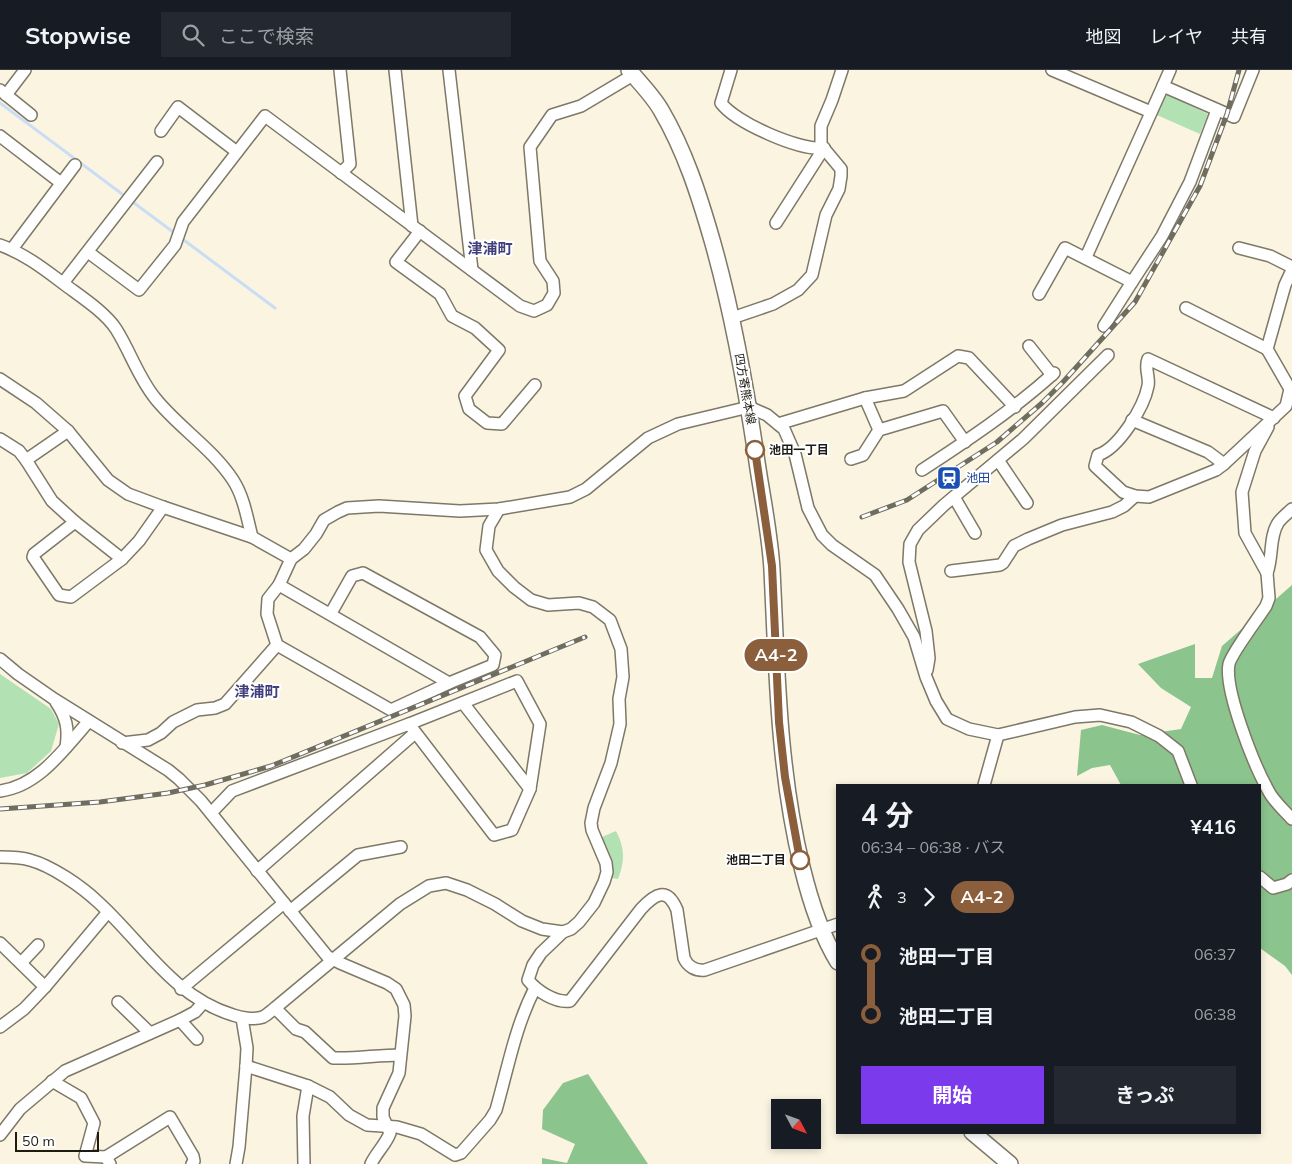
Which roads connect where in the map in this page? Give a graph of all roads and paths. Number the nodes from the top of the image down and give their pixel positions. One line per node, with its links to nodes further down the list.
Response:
1 (25, 70): 12 (street)
2 (340, 70): 22 (street)
3 (395, 70): 25 (street)
4 (449, 70): 32 (street)
5 (731, 70): 18 (street)
6 (842, 70): 18 (street)
7 (1052, 70): 14 (street)
8 (1170, 70): 11 (street)
9 (1253, 70): 13 (street)
10 (631, 72): 32 (street); 39 (main road, 四方寄熊本線)
11 (1163, 86): 13 (street); 14 (street)
12 (3, 93): 15 (street)
13 (1217, 110): 33 (street)
14 (1151, 112): 30 (street)
15 (31, 115)
16 (161, 131): 19 (street)
17 (2, 142): 23 (street)
18 (824, 148): 24 (street); 39 (street)
19 (236, 152): 22 (street); 29 (street)
20 (157, 162): 29 (street)
21 (75, 165): 23 (street)
22 (341, 173): 25 (street)
23 (61, 183): 28 (street)
24 (776, 223)
25 (416, 229): 32 (street); 45 (street)
26 (0, 245): 28 (street)
27 (1239, 248): 31 (street)
28 (12, 249): 34 (street)
29 (88, 252): 34 (street)
30 (1086, 257): 33 (street); 36 (street)
31 (1292, 268): 35 (street)
32 (472, 270)
33 (1132, 282): 40 (street)
34 (63, 283): 69 (street)
35 (1285, 285): 37 (street); 42 (street)
36 (1039, 294)
37 (1292, 296)
38 (1186, 308): 42 (street)
39 (732, 318): 47 (main road, 四方寄熊本線)
40 (1104, 326)
41 (1029, 346): 48 (street)
42 (1267, 349): 49 (street)
43 (1108, 355): 58 (street)
44 (0, 380): 53 (street)
45 (535, 385)
46 (865, 398): 48 (street); 51 (street); 52 (street)
47 (749, 407): 51 (street); 66 (street); 101 (main road, 四方寄熊本線)
48 (1014, 407): 55 (street)
49 (1274, 418): 50 (street); 59 (street); 73 (street)
50 (1132, 420): 59 (street); 62 (street)
51 (778, 424): 78 (street)
52 (879, 430): 55 (street); 56 (street)
53 (68, 431): 57 (street); 64 (street)
54 (0, 439): 57 (street)
55 (965, 442): 60 (street)
56 (851, 459)
57 (26, 460): 67 (street)
58 (998, 460): 61 (street); 63 (street)
59 (1224, 464): 62 (street)
60 (922, 470)
61 (954, 496): 68 (street); 78 (street)
62 (1135, 496): 72 (street)
63 (1027, 504)
64 (163, 508): 69 (street); 70 (street)
65 (1292, 509): 73 (street)
66 (499, 510): 71 (street); 102 (street)
67 (75, 522): 70 (street); 70 (street)
68 (975, 533)
69 (252, 537): 71 (street)
70 (122, 559)
71 (291, 559): 74 (street)
72 (950, 571)
73 (1267, 573): 92 (street)
74 (279, 585): 75 (street); 76 (street)
75 (331, 613): 79 (street); 79 (street)
76 (277, 645): 79 (street); 85 (street)
77 (0, 659): 80 (street)
78 (926, 677): 84 (street)
79 (449, 683)
80 (54, 699): 82 (street); 86 (street)
81 (463, 703): 83 (street); 89 (street); 89 (street)
82 (89, 721): 85 (street); 86 (street)
83 (412, 729): 89 (street); 91 (street); 95 (street)
84 (998, 735): 87 (street); 88 (street)
85 (122, 743): 91 (street)
86 (66, 747): 90 (street)
87 (984, 784)
88 (1191, 784)
89 (530, 788)
90 (0, 791)
91 (211, 813): 95 (street)
92 (1292, 819)
93 (400, 847): 98 (street)
94 (0, 857): 99 (street)
95 (257, 871): 98 (street)
96 (1261, 878): 97 (street)
97 (1292, 880)
98 (287, 907): 106 (street); 110 (street)
99 (108, 912): 108 (street); 110 (street)
100 (836, 925): 101 (street)
101 (822, 930): 105 (main road, 四方寄熊本線); 109 (street)
102 (563, 932): 106 (street); 109 (street)
103 (0, 943): 107 (street)
104 (38, 945): 107 (street)
105 (836, 958)
106 (334, 960): 113 (street); 119 (street)
107 (20, 963): 108 (street)
108 (44, 988): 116 (street)
109 (535, 988): 126 (street)
110 (182, 989): 112 (street)
111 (118, 1002): 117 (street)
112 (203, 1003): 114 (street); 115 (street)
113 (275, 1008): 114 (street); 119 (street)
114 (242, 1018): 120 (street)
115 (180, 1020): 117 (street); 118 (street)
116 (0, 1027)
117 (150, 1034): 121 (street)
118 (197, 1039)
119 (400, 1055): 123 (street)
120 (246, 1066): 122 (street); 129 (street)
121 (52, 1081): 125 (street); 127 (street)
122 (308, 1086): 123 (street); 130 (street)
123 (388, 1127): 126 (street); 131 (street)
124 (974, 1134): 132 (main road)
125 (0, 1135)
126 (456, 1160)
127 (108, 1161): 128 (street)
128 (192, 1164)
129 (236, 1164)
130 (304, 1164)
131 (371, 1164)
132 (1010, 1164)

